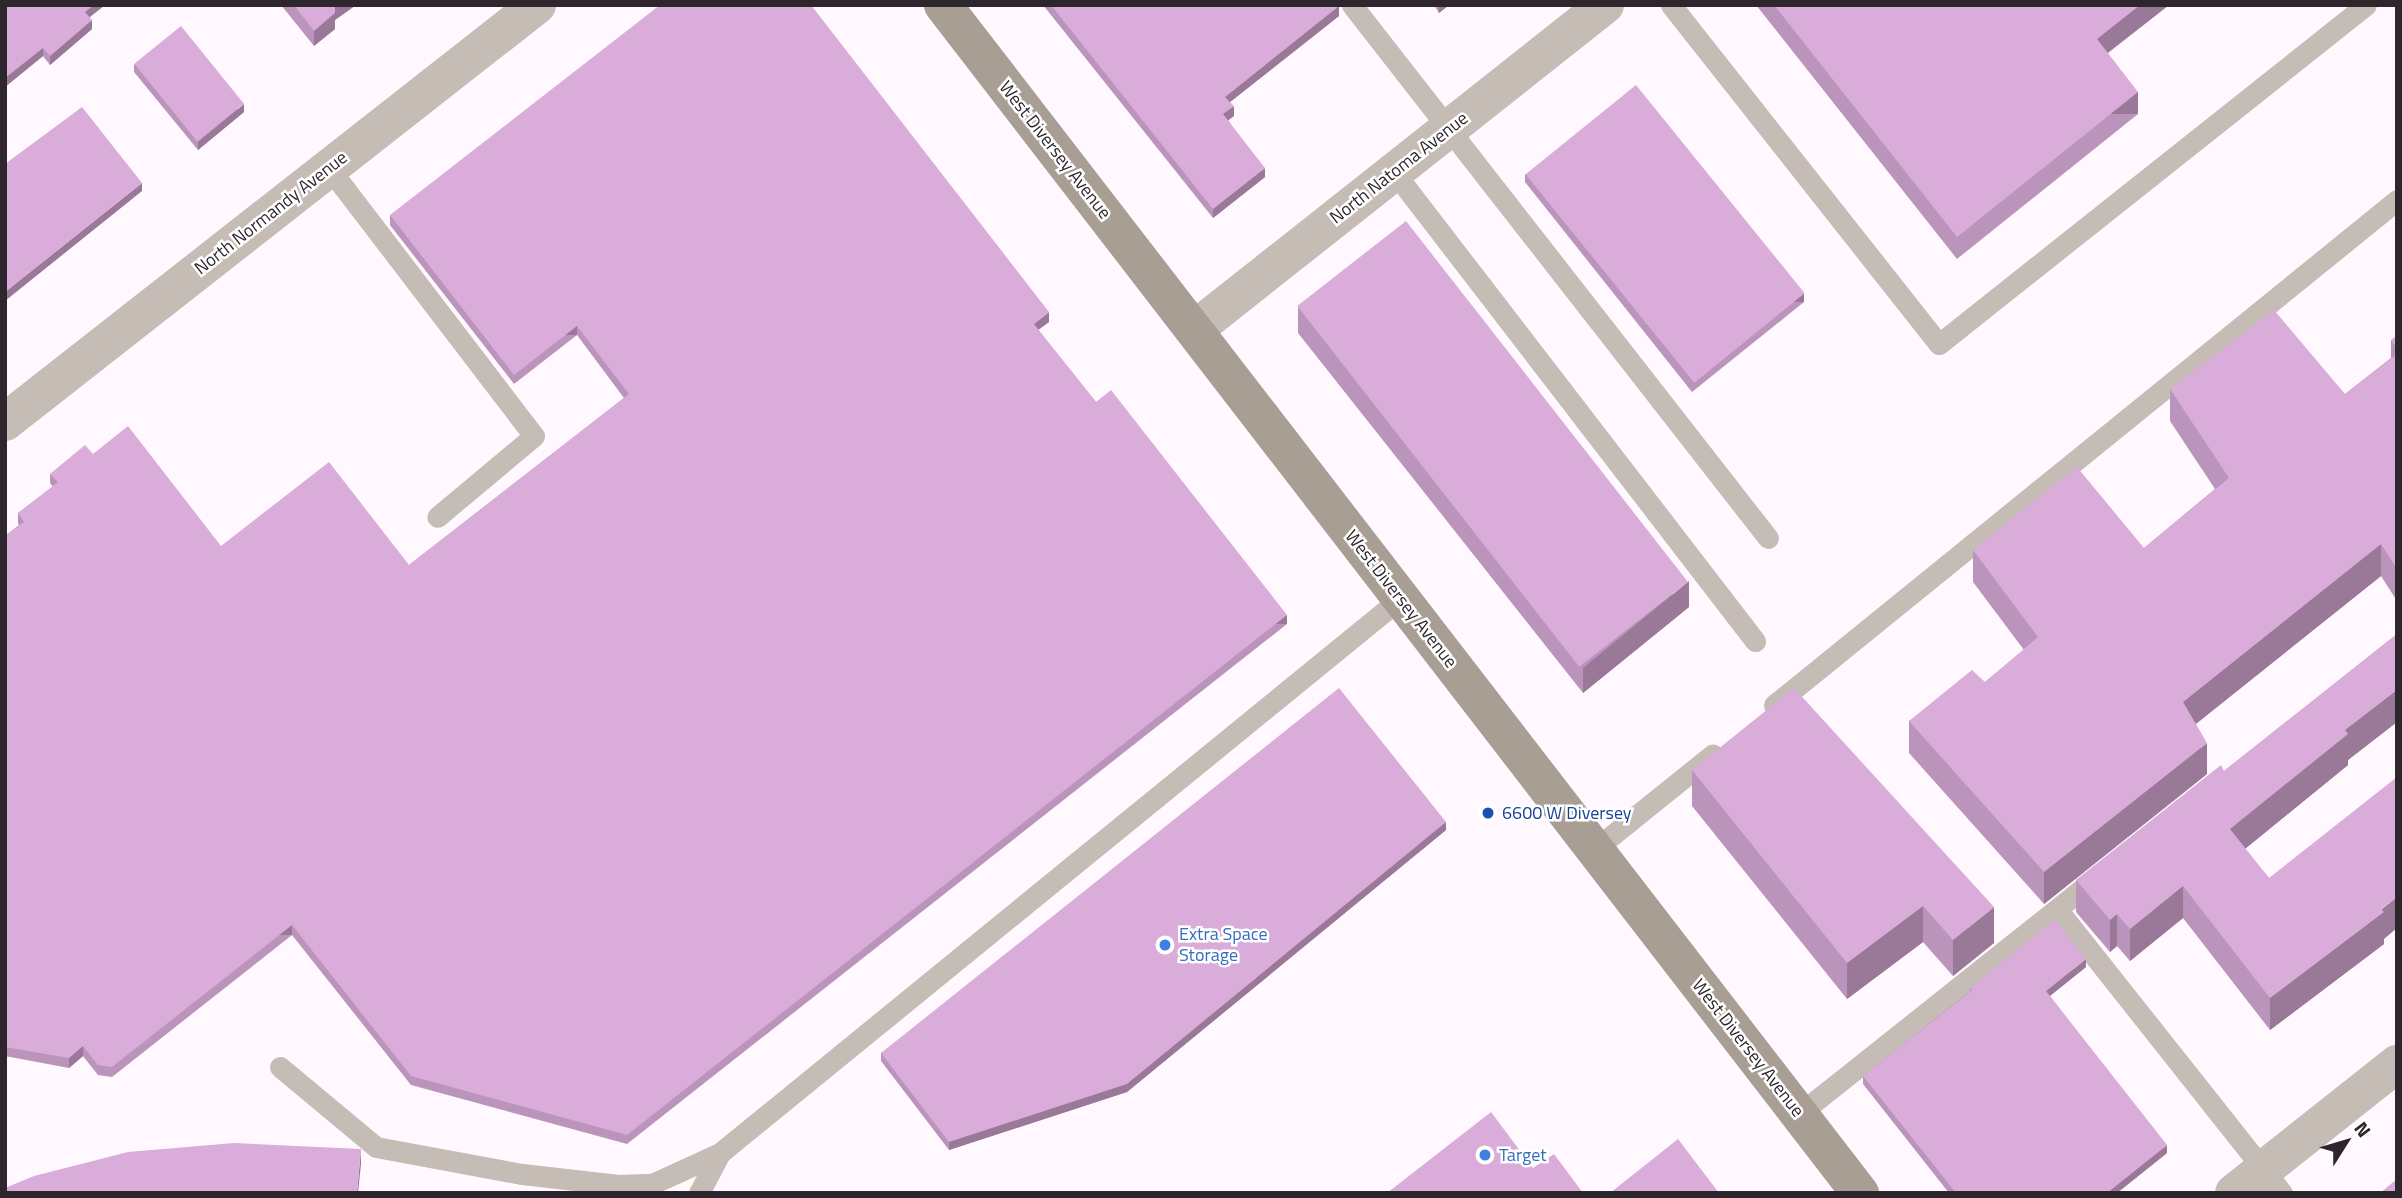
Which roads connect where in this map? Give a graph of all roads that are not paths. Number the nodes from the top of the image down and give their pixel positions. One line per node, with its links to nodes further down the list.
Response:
1 (537, 5): 8 (street, North Normandy Avenue)
2 (943, 5): 11 (main road, West Diversey Avenue)
3 (1352, 5): 7 (lane)
4 (1605, 5): 7 (street, North Natoma Avenue)
5 (1671, 5): 6 (lane)
6 (2366, 5)
7 (1449, 129): 9 (street, North Natoma Avenue); 14 (lane)
8 (329, 168): 12 (street, North Normandy Avenue); 13 (lane)
9 (1394, 172): 11 (street, North Natoma Avenue); 16 (lane)
10 (2397, 200): 17 (lane)
11 (1194, 330): 15 (main road, West Diversey Avenue)
12 (5, 422)
13 (437, 517)
14 (1768, 538)
15 (1401, 598): 19 (main road, West Diversey Avenue); 25 (lane)
16 (1755, 641)
17 (1758, 718)
18 (1726, 744): 19 (lane)
19 (1595, 849): 24 (main road, West Diversey Avenue)
20 (2112, 866): 21 (lane)
21 (2057, 909): 24 (lane); 26 (lane)
22 (2397, 1064): 26 (street)
23 (280, 1067): 25 (lane)
24 (1799, 1114): 28 (main road, West Diversey Avenue)
25 (720, 1153): 27 (lane)
26 (2273, 1181): 29 (street)
27 (699, 1193)
28 (1860, 1193)
29 (2234, 1193)

